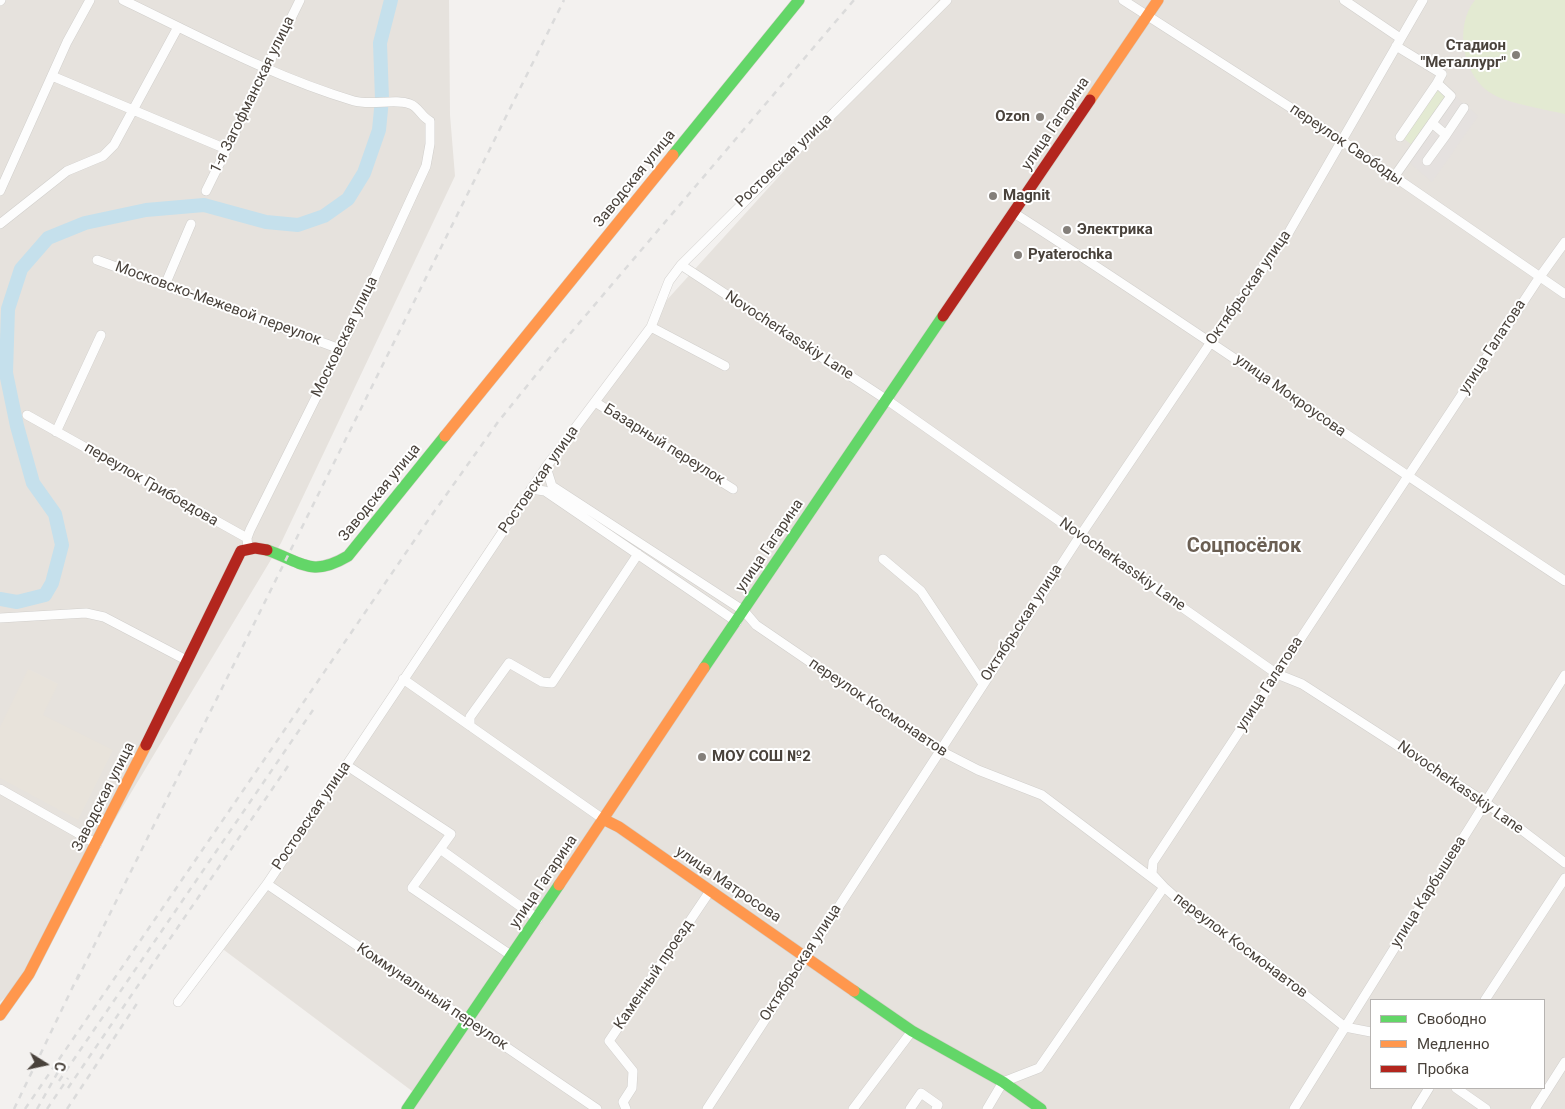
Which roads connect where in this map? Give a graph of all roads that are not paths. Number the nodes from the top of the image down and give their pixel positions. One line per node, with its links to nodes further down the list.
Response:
1 (90, 0): 14 (street)
2 (123, 0): 11 (street)
3 (300, 0): 13 (street, 1-я Загофманская улица)
4 (799, 0): 50 (main road, Заводская улица)
5 (947, 0): 32 (street, Ростовская улица)
6 (1124, 0): 10 (street, переулок Свободы)
7 (1158, 0): 10 (main road, улица Гагарина)
8 (1344, 0): 12 (street)
9 (1424, 0): 12 (street, Октябрьская улица)
10 (1148, 16): 21 (street, переулок Свободы); 27 (main road, улица Гагарина)
11 (178, 27): 13 (street); 17 (street)
12 (1398, 42): 15 (street); 21 (street, Октябрьская улица)
13 (266, 68): 22 (street, 1-я Загофманская улица); 39 (street, Московская улица)
14 (52, 76): 17 (street); 25 (street)
15 (1437, 83): 18 (street); 20 (street)
16 (1464, 108): 19 (street)
17 (132, 109): 22 (street); 28 (street)
18 (1432, 123): 19 (street); 24 (street)
19 (1446, 135): 23 (street)
20 (1400, 137)
21 (1341, 140): 24 (street, переулок Свободы); 38 (street, Октябрьская улица)
22 (226, 149): 26 (street, 1-я Загофманская улица)
23 (1427, 161)
24 (1394, 177): 33 (street, переулок Свободы)
25 (0, 191)
26 (206, 191)
27 (1014, 213): 38 (street, улица Мокроусова); 41 (main road, улица Гагарина)
28 (0, 224)
29 (191, 224): 34 (street)
30 (1565, 242): 33 (street, улица Галатова)
31 (97, 260): 34 (street, Московско-Межевой переулок)
32 (681, 265): 36 (street, Ростовская улица); 41 (street, Novocherkasskiy Lane)
33 (1539, 278): 35 (street, переулок Свободы); 46 (street, улица Галатова)
34 (165, 285): 39 (street, Московско-Межевой переулок)
35 (1565, 294)
36 (651, 327): 40 (street); 42 (street, Ростовская улица)
37 (101, 335): 44 (street)
38 (1211, 342): 46 (street, улица Мокроусова); 49 (street, Октябрьская улица)
39 (340, 349): 50 (street, Московская улица)
40 (725, 366)
41 (887, 400): 49 (street, Novocherkasskiy Lane); 54 (main road, улица Гагарина)
42 (595, 402): 45 (street, Ростовская улица); 48 (street, Базарный переулок)
43 (27, 415): 44 (street, переулок Грибоедова)
44 (56, 432): 50 (street, переулок Грибоедова)
45 (546, 467): 47 (street, Ростовская улица); 54 (street, переулок Космонавтов)
46 (1408, 477): 53 (street, улица Мокроусова); 58 (street, улица Галатова)
47 (531, 489): 51 (street); 60 (street, Ростовская улица)
48 (733, 489)
49 (1080, 536): 58 (street, Novocherkasskiy Lane); 61 (street, Октябрьская улица)
50 (248, 543): 57 (main road, Заводская улица)
51 (638, 554): 56 (street); 62 (street)
52 (883, 559): 61 (street)
53 (1565, 581)
54 (744, 611): 56 (main road, улица Гагарина); 63 (street, переулок Космонавтов)
55 (0, 618): 57 (street)
56 (737, 622): 67 (main road, улица Гагарина)
57 (188, 661): 68 (main road, Заводская улица)
58 (1277, 674): 66 (street, Novocherkasskiy Lane); 73 (street, улица Галатова)
59 (1565, 676): 66 (street, улица Карбышева)
60 (403, 679): 62 (street, улица Матросова); 64 (street, Ростовская улица)
61 (982, 684): 63 (street, Октябрьская улица)
62 (470, 726): 67 (street, улица Матросова)
63 (939, 750): 73 (street, переулок Космонавтов); 76 (street, Октябрьская улица)
64 (346, 766): 69 (street); 72 (street, Ростовская улица)
65 (0, 790): 68 (street)
66 (1484, 802): 70 (street, Novocherkasskiy Lane); 82 (street, улица Карбышева)
67 (603, 819): 74 (main road, улица Матросова); 75 (main road, улица Гагарина)
68 (97, 844): 80 (main road, Заводская улица)
69 (440, 849): 75 (street); 77 (street)
70 (1565, 863)
71 (1565, 878): 78 (street)
72 (267, 884): 79 (street, Ростовская улица); 81 (street, Коммунальный переулок)
73 (1164, 887): 82 (street, переулок Космонавтов); 86 (street)
74 (710, 891): 76 (main road, улица Матросова); 91 (street, Каменный проезд)
75 (538, 919): 77 (main road, улица Гагарина)
76 (806, 955): 83 (main road, улица Матросова); 92 (street, Октябрьская улица)
77 (512, 956): 81 (main road, улица Гагарина)
78 (1486, 999)
79 (178, 1002)
80 (0, 1016)
81 (468, 1022): 89 (main road, улица Гагарина); 90 (street, Коммунальный переулок)
82 (1345, 1027): 84 (street, переулок Космонавтов); 98 (street, улица Карбышева)
83 (912, 1031): 86 (main road, улица Матросова); 93 (street)
84 (1370, 1032)
85 (1565, 1062): 101 (street)
86 (1003, 1082): 96 (street); 97 (main road, улица Матросова)
87 (1427, 1089): 99 (street)
88 (1457, 1089): 100 (street)
89 (407, 1109)
90 (597, 1109)
91 (626, 1109)
92 (707, 1109)
93 (853, 1109)
94 (910, 1109): 95 (street)
95 (936, 1109)
96 (986, 1109)
97 (1041, 1109)
98 (1294, 1109)
99 (1416, 1109)
100 (1486, 1109)
101 (1535, 1109)

